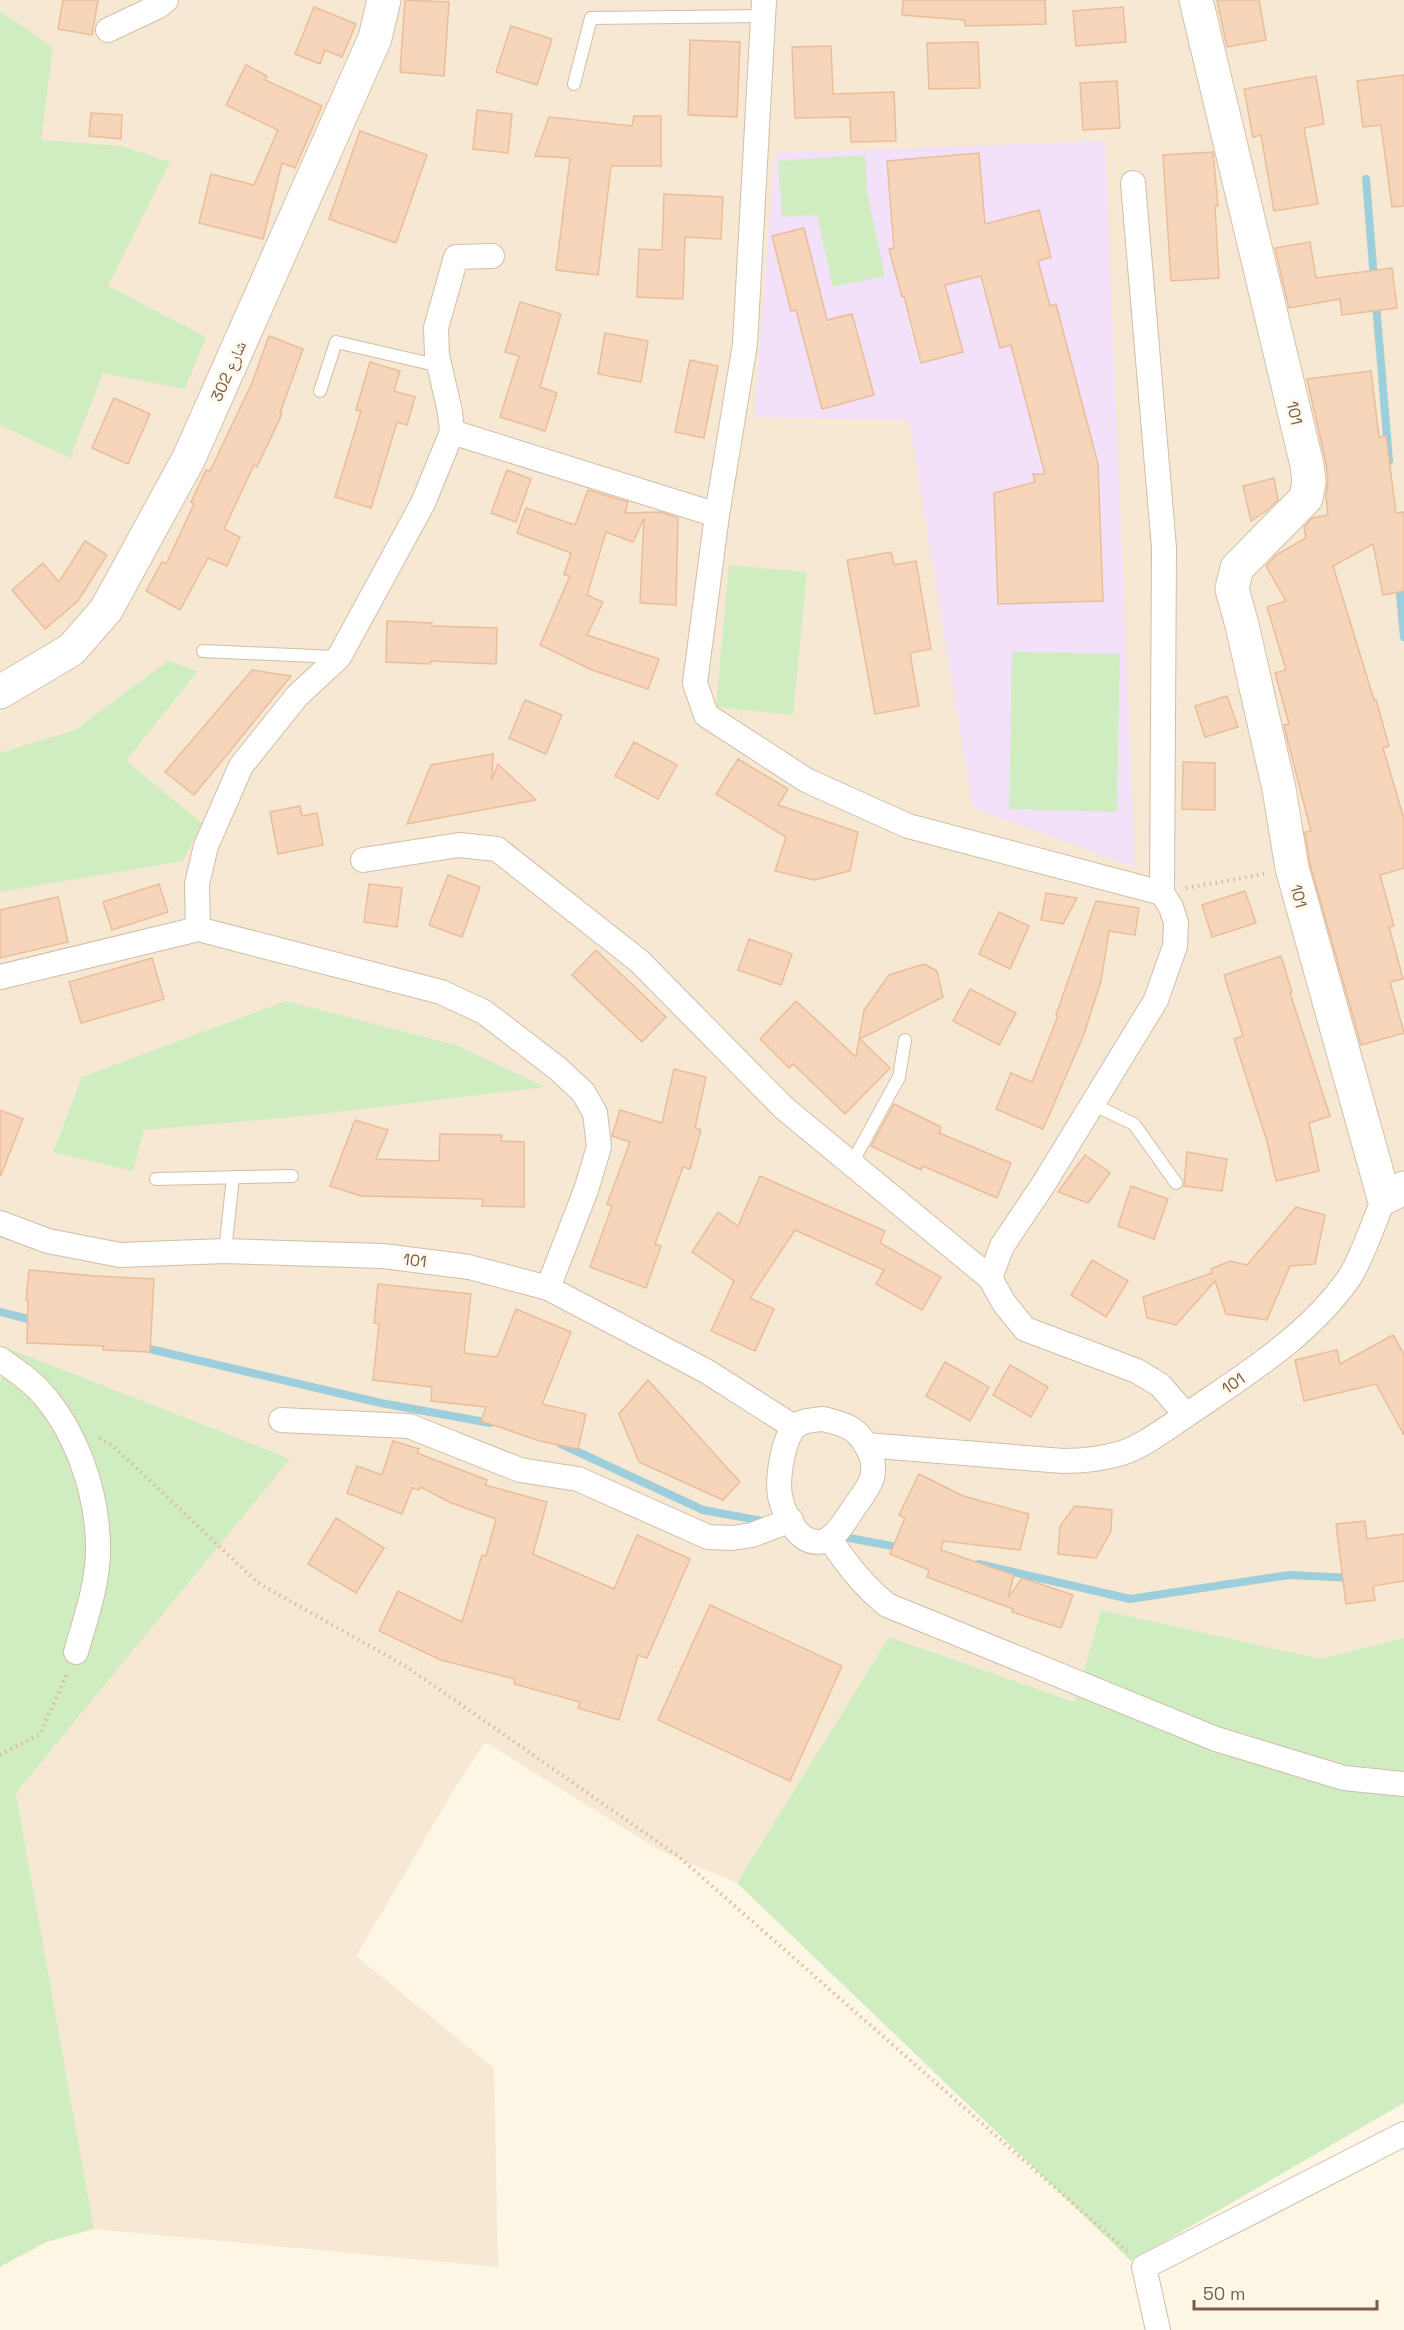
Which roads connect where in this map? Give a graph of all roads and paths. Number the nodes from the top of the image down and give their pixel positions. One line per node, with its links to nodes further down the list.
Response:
1 (166, 0): 5 (street)
2 (384, 0): 15 (street, شارع 302)
3 (1196, 0): 17 (street, 101)
4 (764, 8): 6 (lane); 12 (street)
5 (108, 30)
6 (574, 84)
7 (1133, 183): 18 (street)
8 (492, 256): 9 (street)
9 (440, 366): 10 (lane); 11 (street)
10 (320, 391)
11 (452, 432): 12 (street); 14 (street)
12 (717, 514): 18 (street)
13 (203, 651): 14 (lane)
14 (339, 657): 19 (street)
15 (0, 692)
16 (363, 860): 23 (street)
17 (1292, 868): 18 (path); 28 (street, 101)
18 (1162, 893): 22 (street)
19 (198, 929): 20 (street); 32 (street)
20 (0, 977)
21 (905, 1040): 23 (lane)
22 (1092, 1104): 27 (lane); 31 (street)
23 (852, 1163): 31 (street)
24 (292, 1176): 25 (lane)
25 (233, 1177): 26 (lane); 30 (lane)
26 (156, 1179)
27 (1176, 1183)
28 (1394, 1193): 34 (street, 101)
29 (0, 1222): 30 (street, 101)
30 (225, 1251): 32 (street, 101)
31 (990, 1278): 34 (street)
32 (548, 1288): 37 (street, 101)
33 (0, 1359): 35 (street)
34 (1186, 1415): 38 (street, 101)
35 (61, 1417): 41 (street); 45 (path)
36 (281, 1420): 39 (street)
37 (795, 1427): 38 (street); 39 (street)
38 (867, 1444): 40 (street)
39 (791, 1520): 40 (street)
40 (830, 1539): 43 (street)
41 (76, 1652): 42 (path)
42 (0, 1755)
43 (1404, 1784)
44 (1404, 2134): 45 (street)
45 (1144, 2266): 46 (street)
46 (1158, 2330)

